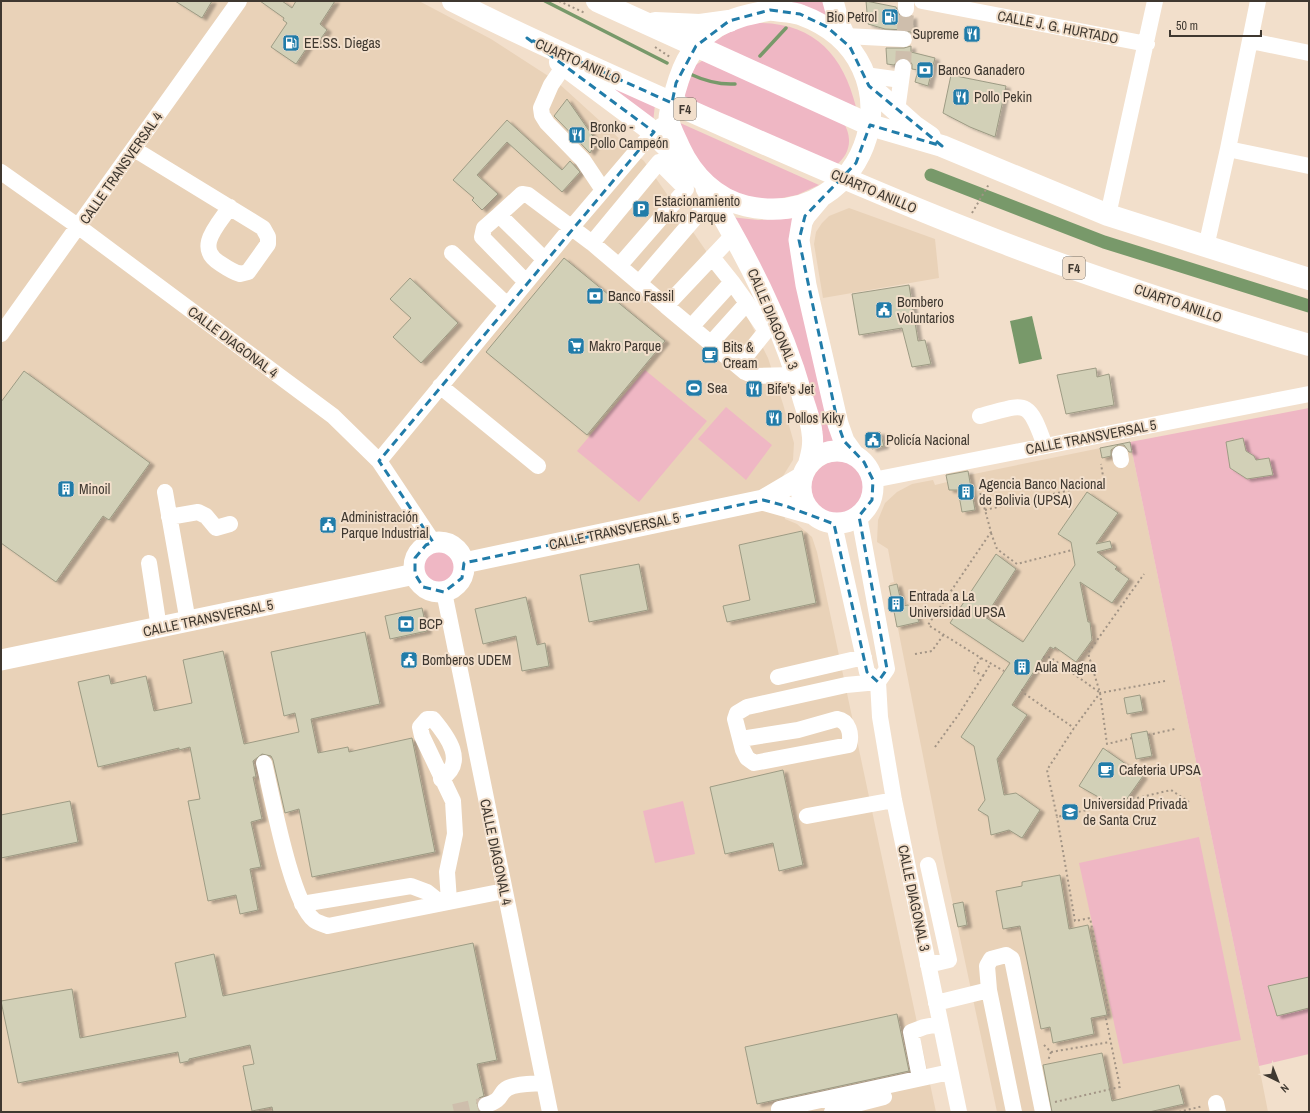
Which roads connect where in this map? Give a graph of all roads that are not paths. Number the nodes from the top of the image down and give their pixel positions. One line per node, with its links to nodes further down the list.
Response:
1 (239, 1): 22 (street, CALLE TRANSVERSAL 4)
2 (454, 1): 16 (highway, CUARTO ANILLO)
3 (833, 1): 12 (main road)
4 (922, 1): 13 (street, CALLE J. G. HURTADO)
5 (1155, 1): 13 (street)
6 (1258, 1): 11 (street)
7 (594, 9): 9 (highway)
8 (741, 12): 9 (highway); 12 (main road); 14 (main road)
9 (644, 23): 14 (highway)
10 (904, 39): 12 (street)
11 (1251, 41): 15 (street); 23 (street)
12 (847, 42): 17 (main road)
13 (1147, 44): 33 (street)
14 (696, 46): 19 (main road); 20 (highway)
15 (1309, 53)
16 (567, 61): 19 (highway); 19 (highway, CUARTO ANILLO / F4); 28 (street)
17 (867, 81): 18 (highway); 18 (street); 20 (main road)
18 (897, 111): 21 (highway)
19 (659, 125): 24 (street); 27 (highway, CUARTO ANILLO / F4); 28 (street); 29 (highway)
20 (870, 125): 21 (highway); 27 (main road)
21 (942, 146): 33 (highway)
22 (134, 149): 31 (street); 34 (street, CALLE TRANSVERSAL 4)
23 (1228, 149): 25 (street); 38 (street)
24 (659, 162): 29 (street); 37 (street)
25 (1309, 166)
26 (1, 172): 34 (street, CALLE DIAGONAL 4)
27 (843, 179): 30 (main road); 54 (highway, CUARTO ANILLO / F4)
28 (604, 190): 35 (street)
29 (700, 191): 30 (main road); 36 (main road, CALLE DIAGONAL 3); 42 (street); 46 (street)
30 (824, 194): 61 (main road)
31 (230, 207)
32 (499, 215): 35 (street); 41 (street); 44 (street)
33 (1108, 215): 38 (highway)
34 (79, 227): 52 (street, CALLE TRANSVERSAL 4); 62 (street, CALLE DIAGONAL 4)
35 (571, 228): 37 (street); 41 (street)
36 (734, 234): 40 (street); 56 (main road, CALLE DIAGONAL 3)
37 (592, 243): 42 (street)
38 (1206, 247): 43 (highway)
39 (452, 253): 48 (street)
40 (712, 256): 45 (street); 49 (street)
41 (545, 260): 44 (street)
42 (619, 266): 46 (street)
43 (1309, 279)
44 (526, 282): 48 (street)
45 (732, 282): 47 (street); 50 (street)
46 (639, 283): 49 (street)
47 (747, 302): 51 (street); 53 (street)
48 (507, 305): 57 (street)
49 (666, 306): 50 (street)
50 (691, 327): 53 (street)
51 (766, 331): 55 (street); 56 (street)
52 (1, 334)
53 (711, 343): 55 (street)
54 (1309, 345)
55 (738, 366): 56 (street)
56 (792, 375): 64 (main road, CALLE DIAGONAL 3)
57 (440, 386): 62 (street); 63 (street)
58 (1309, 394): 60 (street, CALLE TRANSVERSAL 5)
59 (980, 416): 60 (street)
60 (1045, 446): 65 (street, CALLE TRANSVERSAL 5)
61 (854, 455): 64 (main road); 65 (main road)
62 (379, 461): 73 (street, CALLE DIAGONAL 4)
63 (538, 466)
64 (805, 472): 67 (main road, CALLE TRANSVERSAL 5); 68 (main road)
65 (873, 480): 69 (main road)
66 (165, 492): 70 (street)
67 (763, 500): 68 (main road, CALLE TRANSVERSAL 5); 74 (main road, CALLE TRANSVERSAL 5)
68 (812, 514): 72 (main road)
69 (859, 516): 72 (main road); 79 (street, CALLE DIAGONAL 3)
70 (169, 517): 71 (street); 78 (street)
71 (230, 524)
72 (834, 524): 80 (street)
73 (433, 542): 74 (main road); 76 (main road)
74 (464, 562): 77 (main road)
75 (149, 563): 81 (street)
76 (415, 574): 77 (main road); 78 (main road, CALLE TRANSVERSAL 5)
77 (444, 592): 92 (street, CALLE DIAGONAL 4)
78 (188, 622): 81 (main road, CALLE TRANSVERSAL 5)
79 (879, 622): 80 (street); 85 (street, CALLE DIAGONAL 3)
80 (857, 626): 82 (street)
81 (159, 628): 83 (main road, CALLE TRANSVERSAL 5)
82 (864, 657): 84 (street); 85 (street)
83 (1, 660)
84 (778, 677)
85 (878, 682): 86 (street); 89 (street, CALLE DIAGONAL 3)
86 (741, 739): 86 (street)
87 (264, 763): 94 (street)
88 (441, 779): 93 (street)
89 (894, 800): 90 (street); 95 (street, CALLE DIAGONAL 3)
90 (807, 816)
91 (928, 865): 95 (street)
92 (504, 891): 93 (street); 101 (street, CALLE DIAGONAL 4)
93 (445, 902): 94 (street); 94 (street)
94 (302, 904)
95 (928, 965): 97 (street, CALLE DIAGONAL 3)
96 (988, 990): 97 (street); 103 (street); 108 (street)
97 (936, 1002): 98 (street, CALLE DIAGONAL 3)
98 (940, 1024): 99 (street, CALLE DIAGONAL 3); 100 (street)
99 (951, 1076): 100 (street); 106 (street); 107 (street, CALLE DIAGONAL 3)
100 (920, 1078): 104 (street)
101 (544, 1083): 102 (street); 105 (street, CALLE DIAGONAL 4)
102 (486, 1105)
103 (1049, 1107)
104 (779, 1110)
105 (550, 1112)
106 (832, 1112)
107 (959, 1112)
108 (1014, 1112)

